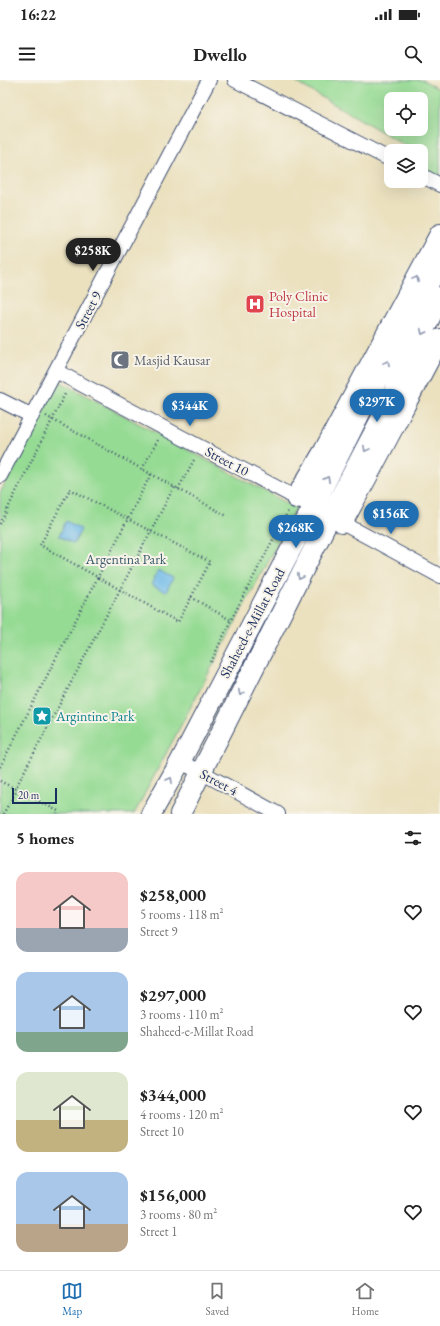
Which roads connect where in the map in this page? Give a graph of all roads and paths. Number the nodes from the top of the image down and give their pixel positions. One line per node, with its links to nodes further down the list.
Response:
1 (210, 80): 10 (street, Street 9)
2 (235, 80): 3 (street)
3 (384, 156)
4 (428, 179): 5 (street)
5 (440, 185)
6 (440, 234): 22 (main road, Shaheed-e-Millat Road, one-way to 6)
7 (440, 262): 22 (main road, Shaheed-e-Millat Road, one-way to 7)
8 (440, 297): 25 (main road, Shaheed-e-Millat Road, one-way to 25)
9 (440, 339): 25 (main road, Shaheed-e-Millat Road)
10 (56, 371): 13 (street, Street 9); 22 (street, Street 10)
11 (66, 392): 14 (path)
12 (0, 400): 13 (street)
13 (33, 413): 14 (path); 19 (street, Street 9)
14 (52, 419): 17 (path); 26 (path)
15 (164, 442): 17 (path)
16 (188, 456): 21 (path)
17 (142, 469): 18 (path)
18 (151, 474): 20 (path); 24 (path)
19 (0, 476)
20 (174, 487): 21 (path); 27 (path)
21 (178, 489): 23 (path)
22 (300, 503): 32 (path); 33 (main road, Shaheed-e-Millat Road)
23 (227, 516)
24 (128, 519): 27 (path); 29 (path); 29 (path)
25 (336, 520): 28 (street); 37 (main road, Shaheed-e-Millat Road, one-way to 37)
26 (0, 524)
27 (151, 531): 30 (path); 31 (path)
28 (440, 576)
29 (98, 577): 30 (path); 36 (path)
30 (120, 590): 31 (path); 39 (path)
31 (191, 597): 32 (path)
32 (231, 620): 33 (path); 34 (path)
33 (248, 630): 35 (main road, Shaheed-e-Millat Road)
34 (208, 669)
35 (180, 762): 37 (street, Street 4); 42 (main road, Shaheed-e-Millat Road, one-way to 35)
36 (0, 767)
37 (201, 772): 43 (main road, Shaheed-e-Millat Road); 44 (street, Street 4)
38 (0, 781): 39 (path)
39 (16, 789): 40 (path); 41 (path)
40 (3, 814)
41 (57, 814)
42 (151, 814)
43 (180, 814)
44 (278, 814)

